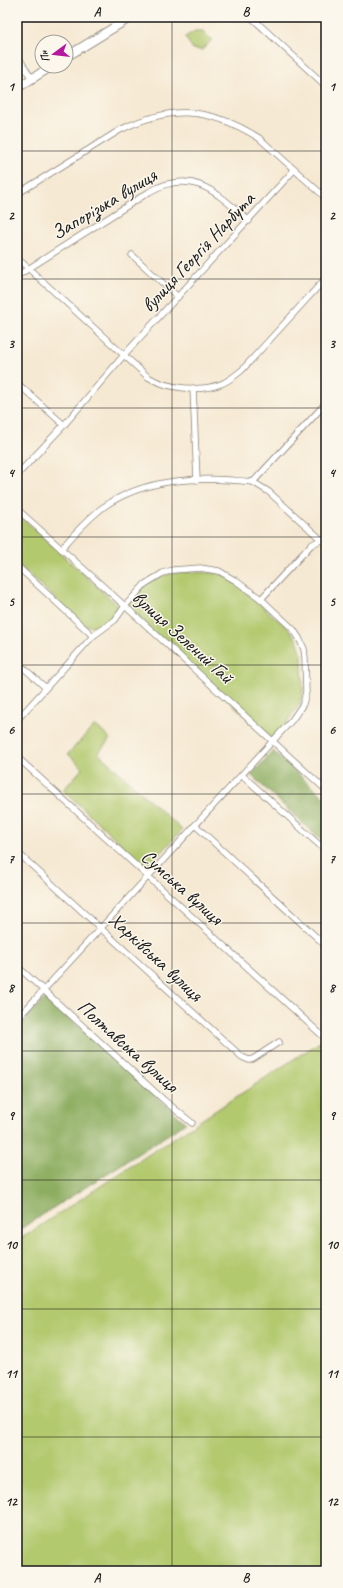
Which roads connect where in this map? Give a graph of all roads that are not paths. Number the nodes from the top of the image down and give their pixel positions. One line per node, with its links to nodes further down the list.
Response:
1 (130, 17): 3 (main road)
2 (251, 17): 7 (street)
3 (74, 52)
4 (17, 55): 6 (street)
5 (40, 74): 6 (main road)
6 (32, 79): 8 (main road)
7 (326, 86)
8 (17, 88)
9 (295, 169): 10 (street); 11 (street); 12 (street, вулиця Георгія Нарбута)
10 (17, 194)
11 (326, 198)
12 (248, 221): 15 (street, Запорізька вулиця); 18 (street, вулиця Георгія Нарбута)
13 (132, 255): 18 (street)
14 (17, 258): 15 (street)
15 (28, 269): 16 (street, Запорізька вулиця); 19 (street)
16 (17, 276)
17 (326, 278): 21 (street)
18 (178, 298): 19 (street, вулиця Георгія Нарбута)
19 (124, 356): 21 (street); 23 (street, вулиця Георгія Нарбута)
20 (17, 383): 23 (street)
21 (193, 388): 25 (street)
22 (326, 403): 26 (street)
23 (64, 425): 24 (street, вулиця Георгія Нарбута)
24 (17, 475)
25 (197, 480): 26 (street); 30 (street)
26 (253, 482): 28 (street)
27 (17, 509): 30 (street, вулиця Зелений Гай)
28 (324, 538): 29 (street); 32 (street)
29 (326, 544)
30 (61, 549): 33 (street, вулиця Зелений Гай)
31 (17, 566): 34 (street)
32 (261, 599): 33 (street); 38 (street)
33 (125, 606): 34 (street); 38 (street, вулиця Зелений Гай)
34 (93, 636): 36 (street)
35 (17, 662): 36 (street)
36 (46, 688): 37 (street)
37 (17, 720)
38 (274, 741): 40 (street); 41 (street, вулиця Зелений Гай)
39 (17, 757): 45 (street, Сумська вулиця)
40 (242, 775): 42 (street); 44 (street)
41 (326, 790)
42 (195, 825): 45 (street); 47 (street)
43 (17, 852): 46 (street, Харківська вулиця)
44 (326, 852)
45 (147, 877): 46 (street); 51 (street, Сумська вулиця)
46 (101, 928): 49 (street); 52 (street, Харківська вулиця)
47 (326, 946)
48 (17, 966): 49 (street, Полтавська вулиця)
49 (43, 991): 50 (street); 53 (street, Полтавська вулиця)
50 (17, 1019)
51 (326, 1040)
52 (280, 1042)
53 (192, 1123)

